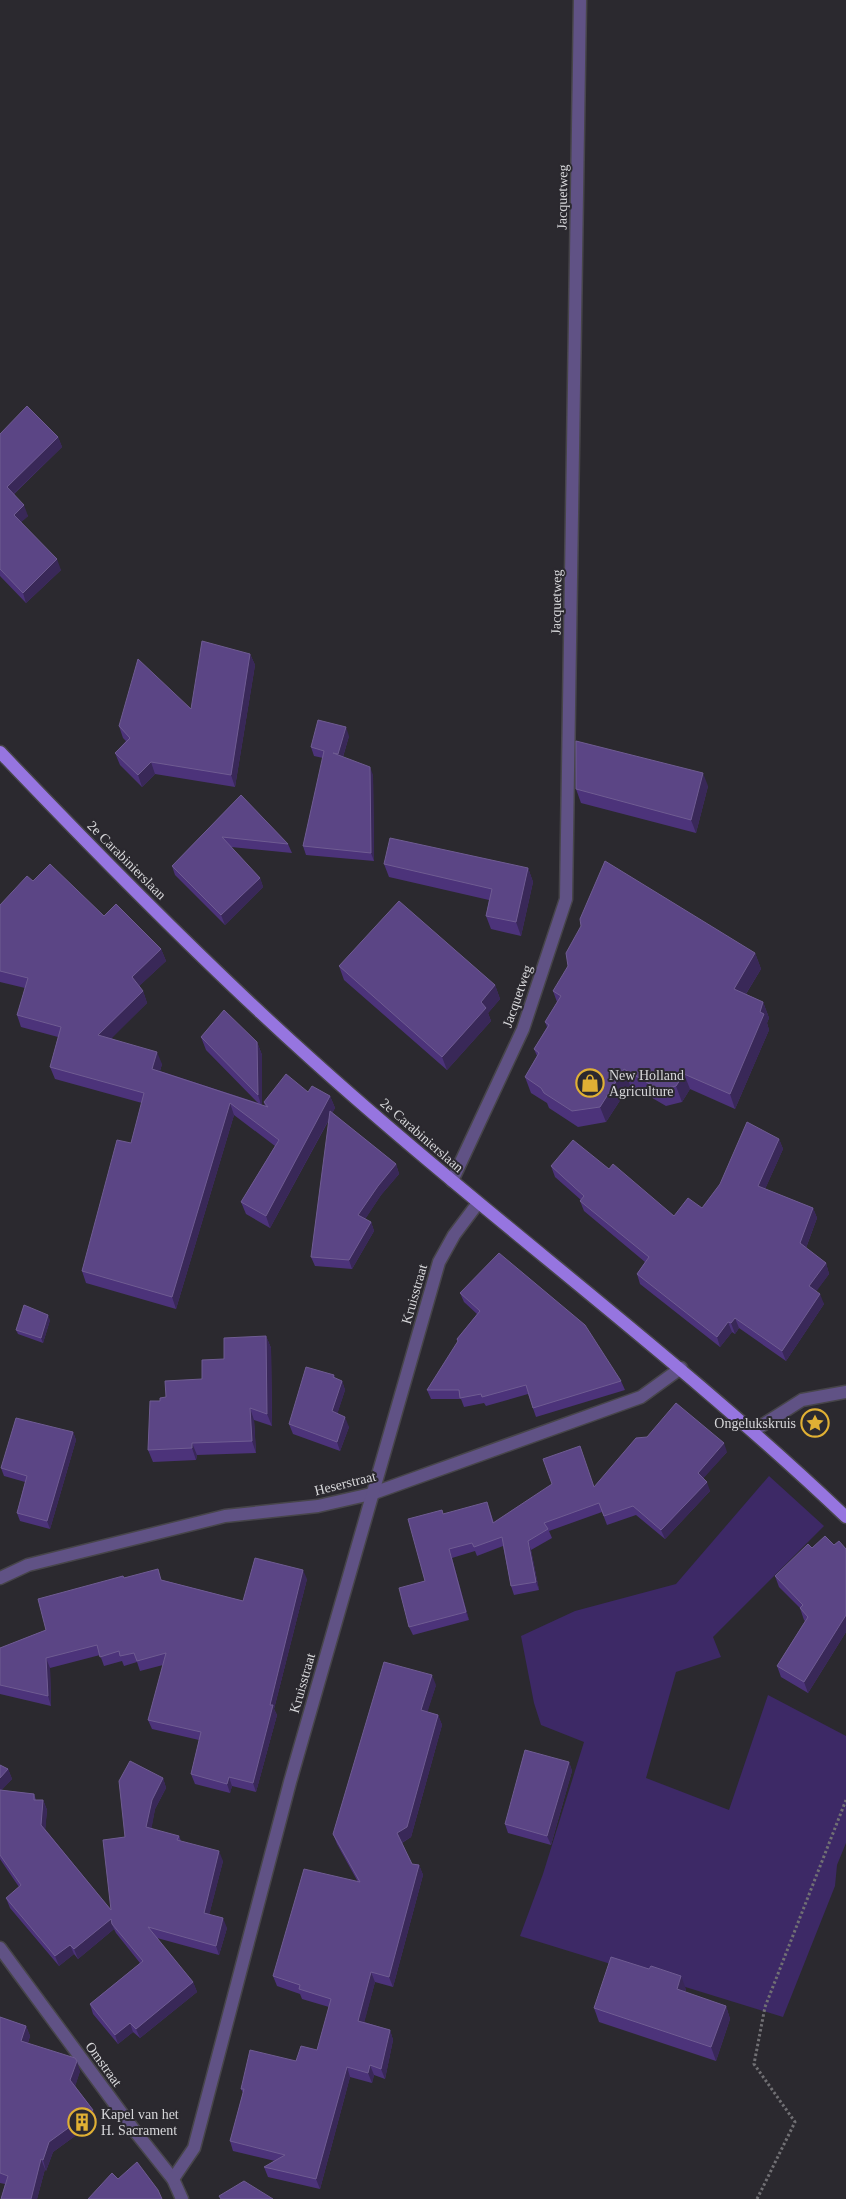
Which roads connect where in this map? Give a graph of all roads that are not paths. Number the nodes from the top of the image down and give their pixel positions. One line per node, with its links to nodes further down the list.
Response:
1 (580, 0): 3 (street, Jacquetweg)
2 (0, 752): 3 (main road, 2e Carabinierslaan)
3 (452, 1181): 4 (main road, 2e Carabinierslaan)
4 (478, 1203): 5 (main road, 2e Carabinierslaan); 8 (street, Kruisstraat)
5 (681, 1368): 7 (main road, 2e Carabinierslaan); 8 (street, Heserstraat)
6 (846, 1392): 7 (street)
7 (753, 1431): 9 (main road, 2e Carabinierslaan)
8 (371, 1494): 10 (street, Heserstraat); 12 (street, Kruisstraat)
9 (846, 1517)
10 (0, 1578)
11 (0, 1948): 12 (street, Omstraat)
12 (173, 2179): 13 (street, Omstraat)
13 (182, 2199)

